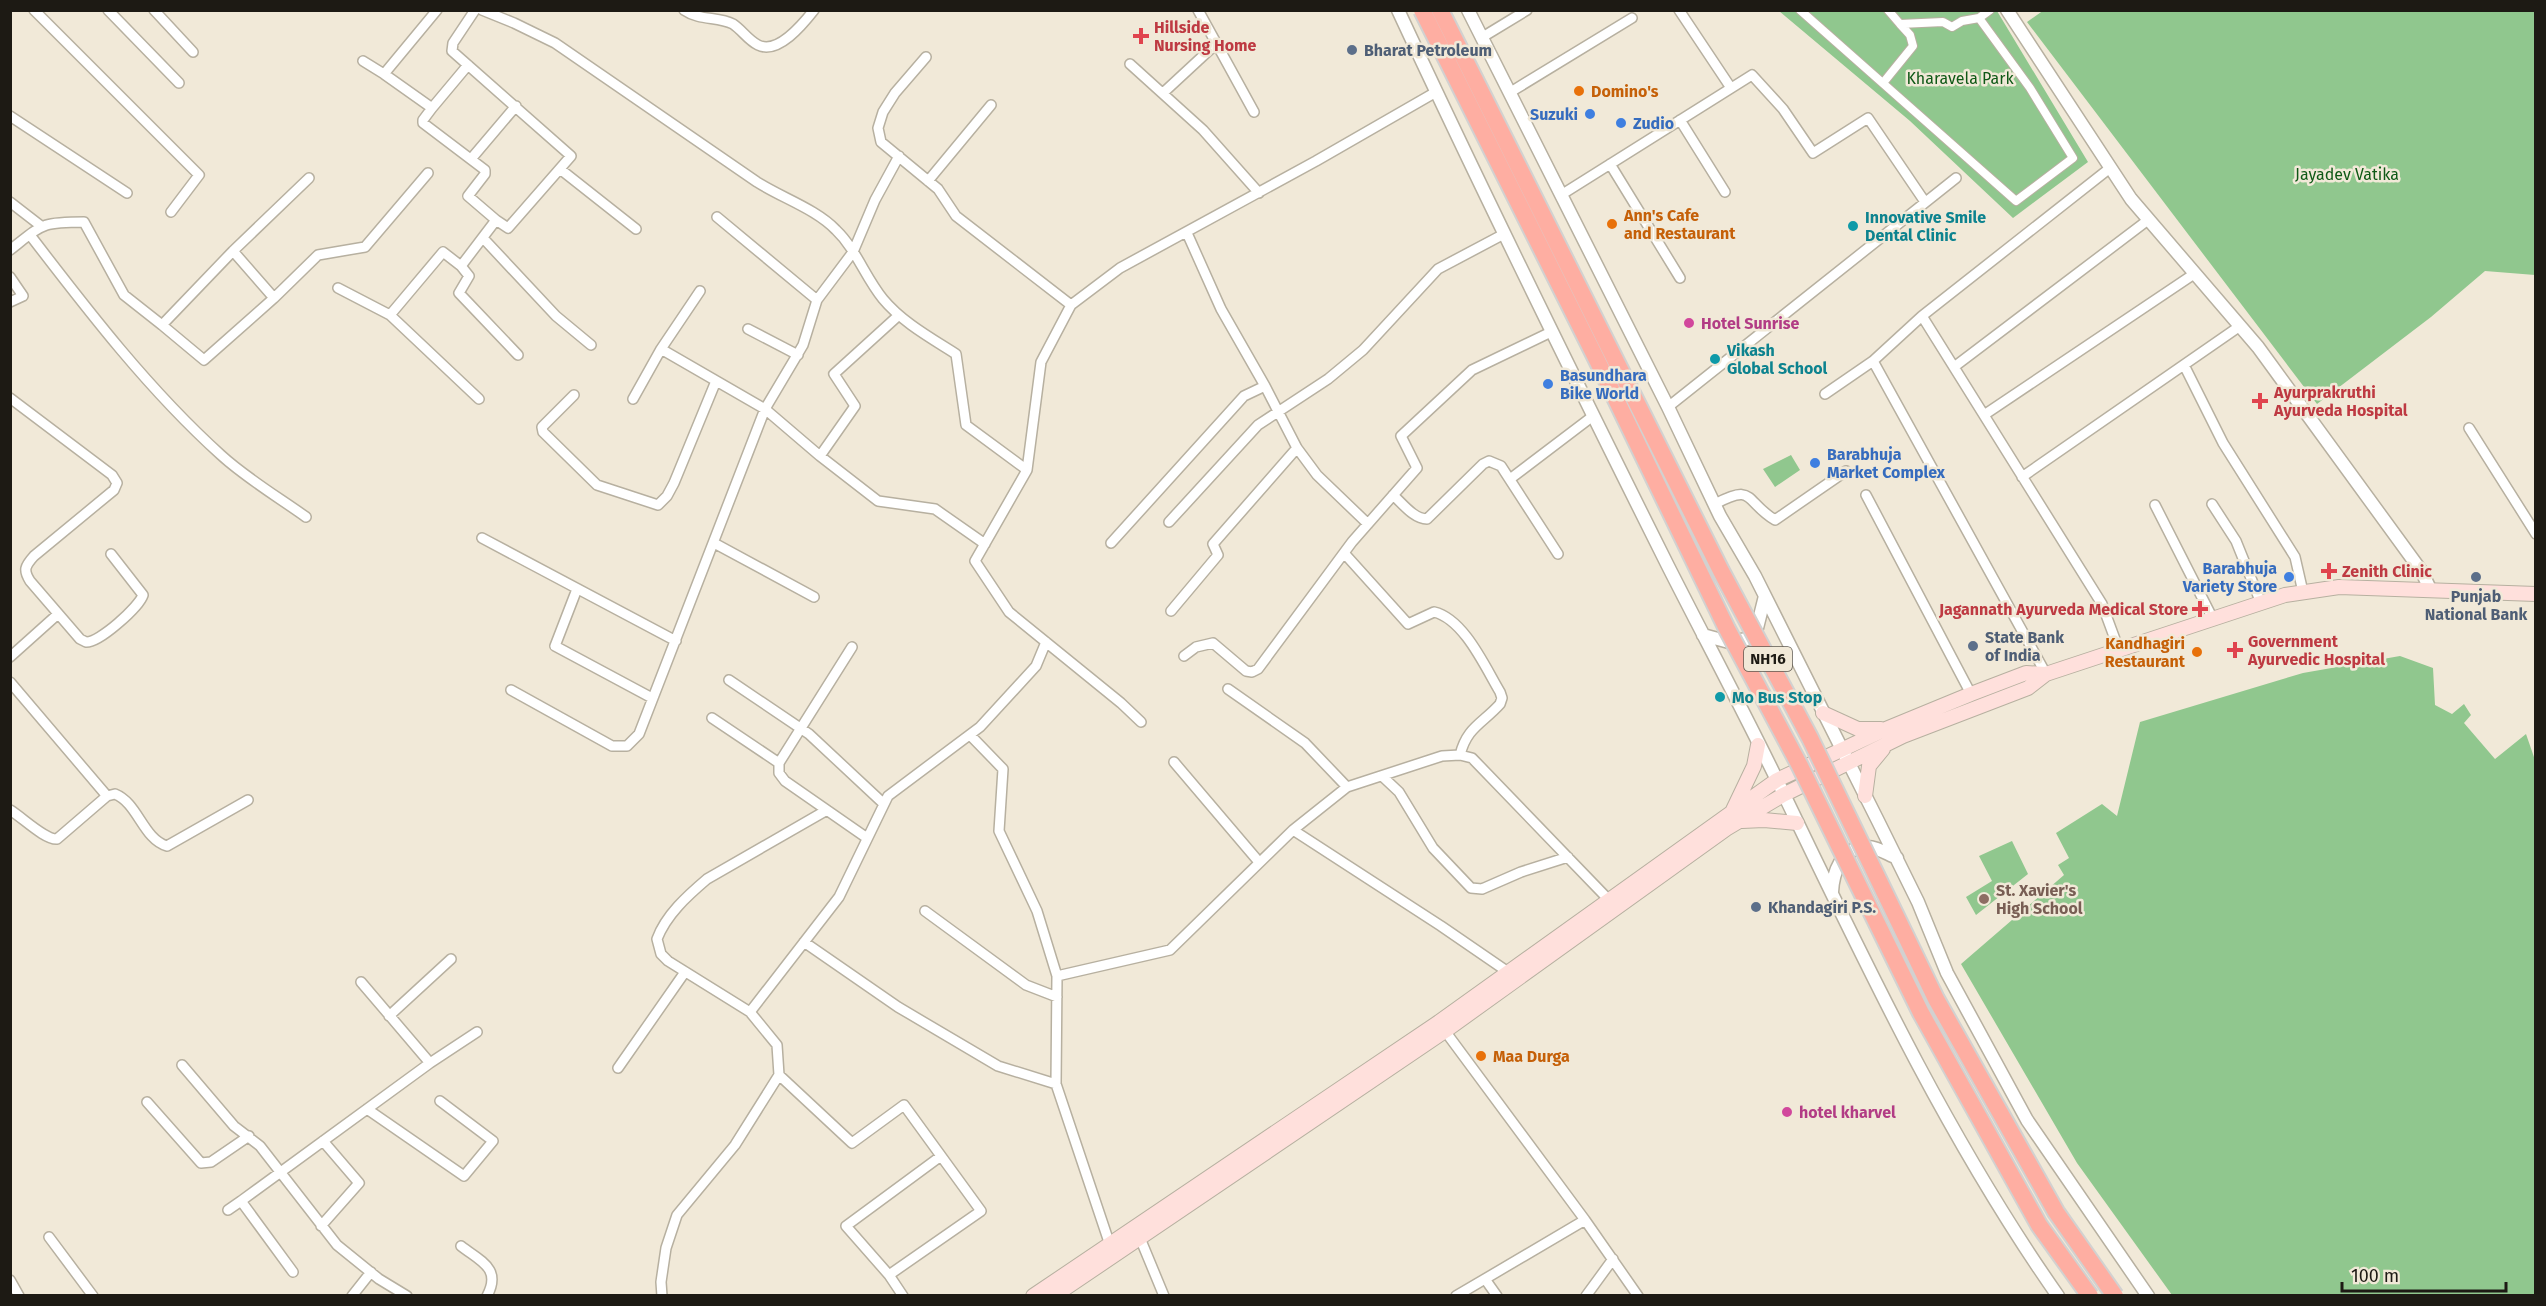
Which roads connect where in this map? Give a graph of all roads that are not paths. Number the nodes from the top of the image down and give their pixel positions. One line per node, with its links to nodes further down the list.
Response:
1 (34, 10): 58 (street)
2 (108, 10): 31 (street)
3 (154, 10): 25 (street)
4 (437, 10): 30 (street)
5 (475, 10): 29 (street)
6 (482, 10): 70 (street)
7 (684, 10): 8 (street)
8 (814, 10)
9 (1198, 10): 24 (street)
10 (1398, 10): 34 (street)
11 (1422, 10): 241 (highway, NH16, bridge)
12 (1440, 10): 242 (highway, NH16, bridge)
13 (1468, 10): 23 (street)
14 (1679, 10): 33 (street)
15 (1800, 10): 32 (street)
16 (1888, 10): 22 (street)
17 (2007, 10): 46 (street)
18 (1525, 11): 23 (street)
19 (1990, 11): 21 (street)
20 (1632, 18): 36 (street)
21 (1979, 18): 22 (street); 32 (street)
22 (1900, 24): 32 (street)
23 (1481, 38): 36 (street)
24 (1217, 44): 35 (street); 40 (street)
25 (192, 52)
26 (926, 57): 43 (street)
27 (363, 61): 30 (street)
28 (1130, 64): 35 (street)
29 (468, 65): 38 (street); 39 (street)
30 (384, 74): 39 (street)
31 (179, 83)
32 (1883, 83)
33 (1731, 88): 42 (street); 57 (street)
34 (1436, 92): 54 (street); 65 (street)
35 (1163, 93): 54 (street)
36 (1509, 93): 55 (street)
37 (991, 105): 51 (street)
38 (516, 106): 44 (street); 47 (street)
39 (432, 108): 44 (street)
40 (1254, 112)
41 (10, 116): 53 (street)
42 (1680, 120): 45 (street); 52 (street)
43 (899, 156): 51 (street); 70 (street)
44 (471, 159): 60 (street)
45 (1610, 164): 55 (street); 74 (street)
46 (2110, 168): 61 (street); 83 (street)
47 (560, 169): 60 (street); 63 (street)
48 (428, 173): 77 (street)
49 (309, 178): 69 (street)
50 (1956, 178): 57 (street)
51 (928, 181): 80 (street)
52 (1725, 192)
53 (128, 193)
54 (1259, 193): 64 (street)
55 (1561, 195): 102 (street)
56 (10, 202): 62 (street)
57 (1926, 202): 102 (street)
58 (171, 212)
59 (717, 217): 78 (street)
60 (496, 220): 67 (street)
61 (2148, 220): 72 (street); 94 (street)
62 (41, 226): 66 (street); 84 (street)
63 (636, 229)
64 (1187, 233): 80 (street); 96 (street)
65 (1504, 234): 87 (street); 104 (street)
66 (30, 235): 68 (street); 119 (street)
67 (483, 238): 71 (street); 88 (street)
68 (10, 250)
69 (233, 251): 77 (street); 84 (street)
70 (853, 252): 78 (street); 82 (street)
71 (461, 266): 81 (street); 90 (street)
72 (2194, 274): 85 (street); 105 (street)
73 (10, 277): 79 (street)
74 (1680, 278)
75 (338, 288): 81 (street)
76 (700, 291): 89 (street)
77 (274, 297): 84 (street)
78 (817, 300): 91 (street)
79 (10, 302)
80 (1071, 305): 110 (street)
81 (390, 315): 100 (street)
82 (899, 315): 109 (street); 110 (street)
83 (1922, 316): 92 (street); 94 (street)
84 (162, 325)
85 (2240, 327): 93 (street); 131 (street)
86 (748, 329): 91 (street)
87 (1551, 332): 106 (street); 114 (street)
88 (591, 345)
89 (661, 349): 95 (street); 101 (street)
90 (518, 355)
91 (798, 355): 103 (street)
92 (1873, 362): 97 (street); 147 (street)
93 (2184, 365): 112 (street); 132 (street)
94 (1954, 367): 105 (street)
95 (716, 381): 98 (street); 103 (street)
96 (1265, 386): 104 (street); 125 (street)
97 (1825, 394)
98 (574, 395)
99 (10, 398): 138 (street)
100 (479, 399)
101 (633, 399)
102 (1668, 407): 116 (street)
103 (765, 409): 109 (street); 124 (street)
104 (1279, 412): 108 (street); 120 (street)
105 (1984, 415): 112 (street)
106 (1593, 416): 113 (street); 140 (street)
107 (2469, 428): 122 (street)
108 (1297, 448): 121 (street); 137 (street)
109 (819, 456): 126 (street)
110 (1027, 470): 126 (street)
111 (1846, 471): 116 (street)
112 (2022, 477): 144 (street)
113 (1510, 479): 114 (street); 129 (street)
114 (1393, 495): 121 (street)
115 (1866, 495): 152 (street)
116 (1715, 504): 134 (street)
117 (2212, 504): 136 (street)
118 (2155, 505): 139 (street)
119 (306, 517)
120 (1169, 522)
121 (1368, 524): 127 (street)
122 (2535, 534)
123 (482, 538): 130 (street)
124 (714, 543): 135 (street); 141 (street)
125 (1111, 543)
126 (985, 544): 142 (street)
127 (1344, 553): 145 (street); 163 (street)
128 (111, 554): 138 (street)
129 (1558, 554)
130 (577, 589): 141 (street); 153 (street)
131 (2430, 589): 132 (main road); 133 (main road)
132 (2303, 592): 136 (main road)
133 (2535, 594)
134 (1765, 596): 140 (street); 154 (street)
135 (814, 597)
136 (2261, 603): 139 (main road)
137 (1171, 611)
138 (58, 614): 146 (street)
139 (2213, 619): 144 (main road)
140 (1703, 635): 161 (street)
141 (676, 641): 153 (street)
142 (1046, 642): 156 (street); 159 (street)
143 (852, 646): 157 (street)
144 (2119, 650): 147 (main road)
145 (1184, 656)
146 (10, 657)
147 (2046, 674): 152 (main road); 160 (main road)
148 (729, 680): 157 (street)
149 (10, 682): 171 (street)
150 (1228, 689): 169 (street)
151 (512, 690): 153 (street)
152 (1971, 694): 158 (main road)
153 (652, 698)
154 (1823, 713): 158 (main road); 162 (street)
155 (712, 718): 165 (street)
156 (1141, 722)
157 (800, 729): 165 (street); 174 (street)
158 (1886, 729): 162 (main road)
159 (971, 736): 174 (street); 192 (street)
160 (1889, 743): 166 (main road); 172 (main road)
161 (1758, 745): 168 (street); 177 (main road)
162 (1841, 750): 166 (street); 168 (main road)
163 (1460, 755): 167 (street); 181 (street)
164 (1174, 762): 183 (street)
165 (779, 763): 176 (street)
166 (1849, 764): 170 (main road); 172 (street)
167 (1382, 776): 169 (street); 181 (street)
168 (1777, 780): 170 (street); 177 (main road)
169 (1347, 787): 179 (street)
170 (1783, 795): 177 (main road); 178 (street)
171 (106, 796): 173 (street); 175 (street)
172 (1865, 796): 182 (street)
173 (248, 800)
174 (884, 804): 180 (street)
175 (10, 810)
176 (827, 810): 180 (street); 190 (street)
177 (1735, 817): 178 (main road); 184 (main road)
178 (1797, 823): 185 (street)
179 (1293, 830): 183 (street); 191 (street)
180 (867, 838): 188 (street)
181 (1568, 857): 186 (street)
182 (1897, 858): 185 (street); 243 (street)
183 (1259, 862): 192 (street)
184 (1638, 885): 186 (main road); 197 (main road)
185 (1832, 894): 240 (street)
186 (1609, 900): 191 (main road)
187 (925, 911): 194 (street)
188 (804, 942): 195 (street); 203 (street)
189 (451, 959): 196 (street)
190 (685, 972): 195 (street); 201 (street)
191 (1508, 972): 211 (main road)
192 (1057, 976): 194 (street)
193 (361, 982): 196 (street)
194 (1057, 997): 203 (street)
195 (750, 1012): 202 (street)
196 (389, 1016): 199 (street)
197 (1446, 1031): 211 (main road); 214 (street)
198 (477, 1032): 199 (street)
199 (430, 1064): 206 (street)
200 (182, 1065): 207 (street)
201 (618, 1068)
202 (779, 1075): 209 (street); 231 (street)
203 (1056, 1084): 218 (street)
204 (440, 1101): 206 (street)
205 (147, 1102): 207 (street)
206 (367, 1109): 208 (street)
207 (249, 1136): 210 (street)
208 (322, 1141): 210 (street); 215 (street)
209 (941, 1156): 223 (street); 223 (street)
210 (282, 1171): 212 (street); 215 (street)
211 (1188, 1198): 217 (main road); 218 (main road)
212 (241, 1201): 213 (street); 221 (street)
213 (228, 1210)
214 (1585, 1220): 220 (street); 224 (street)
215 (321, 1226): 222 (street)
216 (49, 1238): 227 (street)
217 (1140, 1238): 234 (main road); 235 (street)
218 (1110, 1245): 233 (main road)
219 (461, 1246): 230 (street)
220 (1613, 1259): 238 (street); 239 (street)
221 (293, 1272)
222 (371, 1272): 228 (street); 229 (street)
223 (889, 1275): 232 (street)
224 (1485, 1279): 236 (street); 237 (street)
225 (10, 1280): 226 (street)
226 (19, 1296)
227 (93, 1296)
228 (352, 1296)
229 (407, 1296)
230 (487, 1296)
231 (662, 1296)
232 (903, 1296)
233 (1033, 1296)
234 (1054, 1296)
235 (1164, 1296)
236 (1456, 1296)
237 (1497, 1296)
238 (1586, 1296)
239 (1638, 1296)
240 (2058, 1296)
241 (2090, 1296)
242 (2115, 1296)
243 (2148, 1296)

